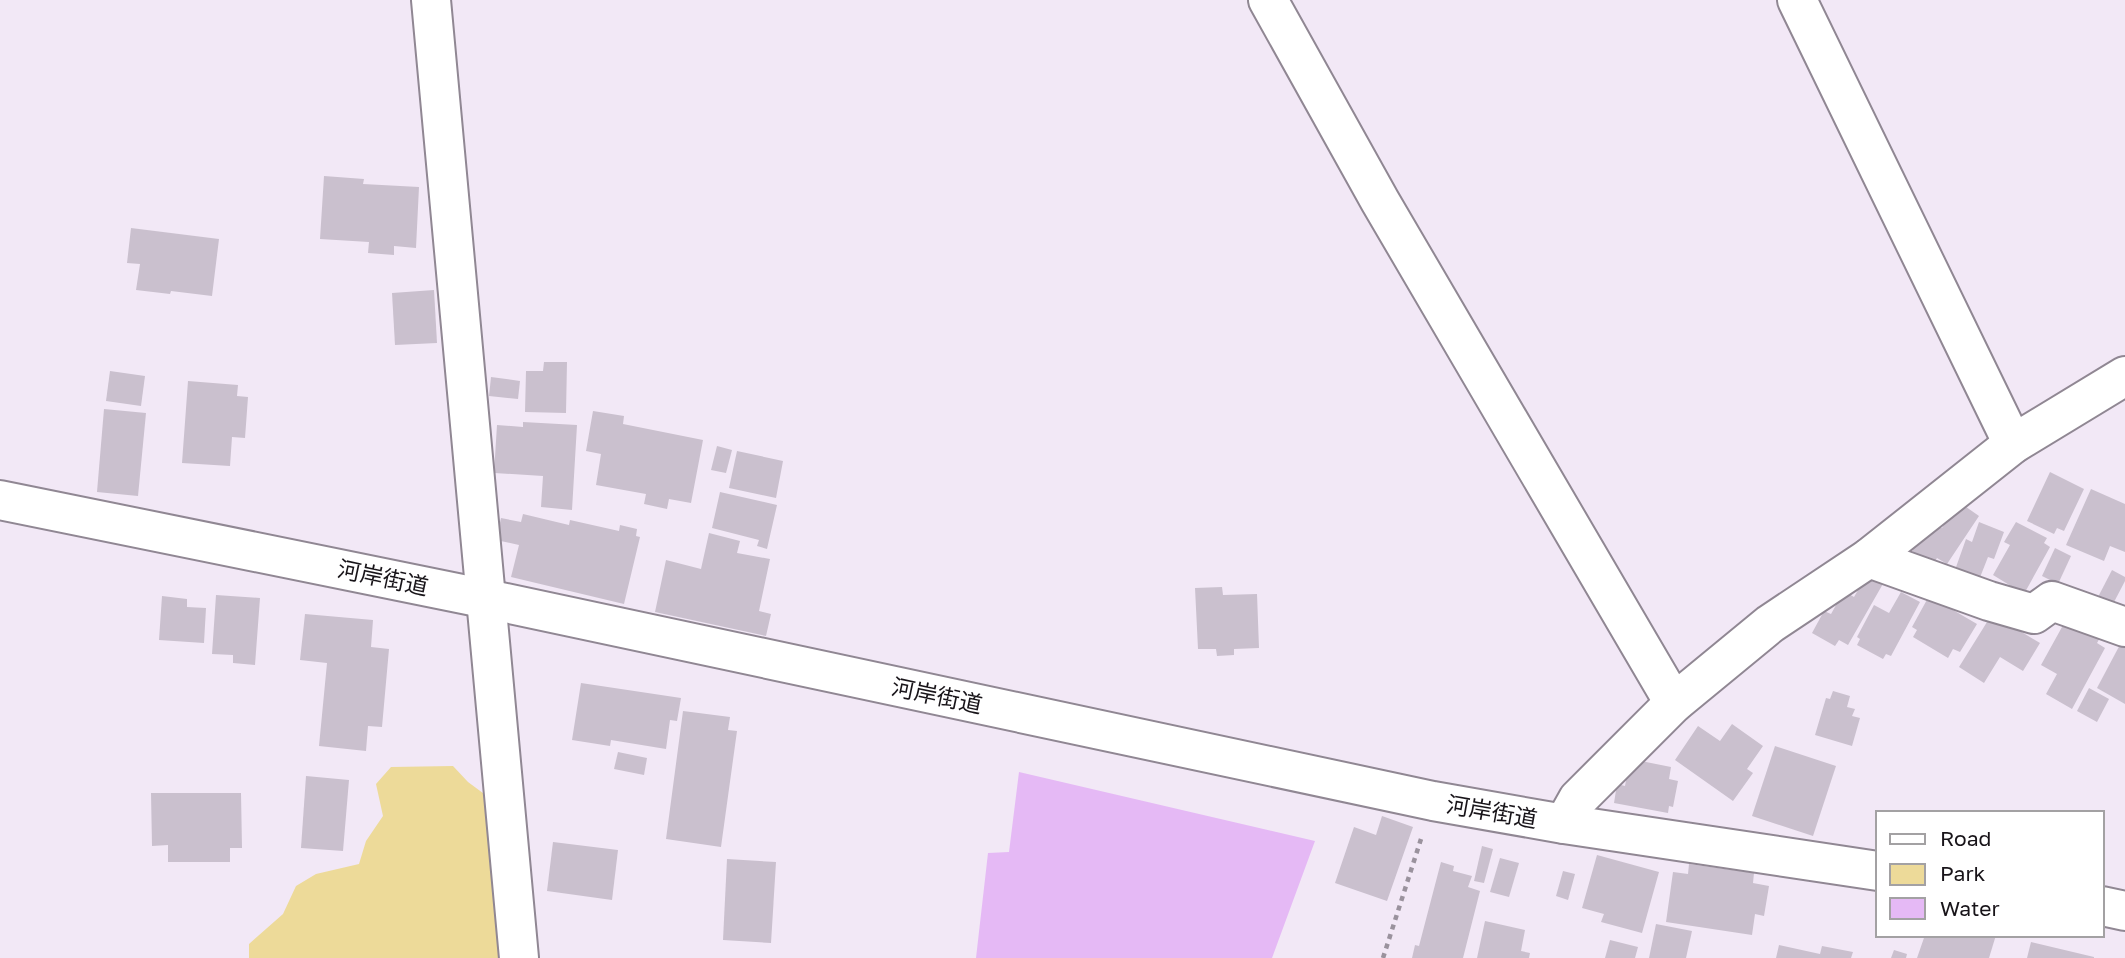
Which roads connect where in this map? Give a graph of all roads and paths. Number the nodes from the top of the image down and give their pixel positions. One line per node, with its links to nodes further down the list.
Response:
1 (431, 0): 8 (street)
2 (1268, 0): 10 (street)
3 (1797, 0): 5 (street)
4 (2125, 376): 5 (street)
5 (2013, 444): 7 (street)
6 (0, 500): 8 (street, 河岸街道)
7 (1869, 558): 9 (street); 10 (street)
8 (487, 599): 11 (street, 河岸街道); 16 (street)
9 (2125, 627)
10 (1674, 703): 12 (street)
11 (1433, 801): 12 (street, 河岸街道); 17 (path)
12 (1564, 824): 13 (street, 河岸街道)
13 (1876, 871)
14 (2104, 906): 15 (street)
15 (2125, 911)
16 (519, 958)
17 (1382, 958)

